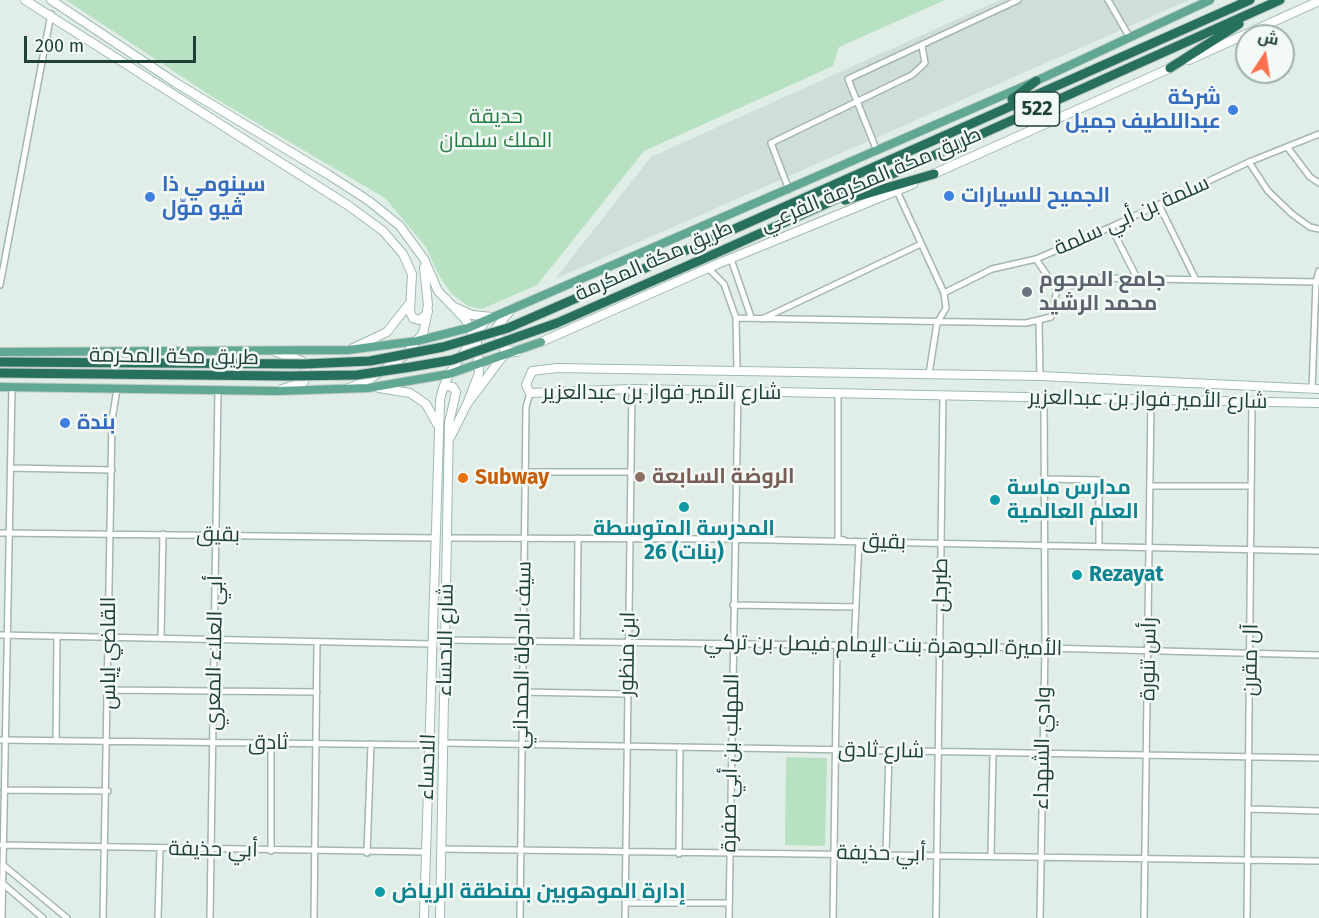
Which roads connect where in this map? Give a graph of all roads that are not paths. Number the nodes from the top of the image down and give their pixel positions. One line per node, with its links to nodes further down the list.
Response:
1 (25, 0): 10 (main road)
2 (51, 0): 16 (main road)
3 (1018, 0): 12 (street)
4 (1108, 0): 11 (street)
5 (1210, 0): 11 (main road, طريق مكة المكرمة الفرعي)
6 (1250, 0): 21 (highway, طريق مكة المكرمة / 522)
7 (1280, 0): 9 (highway, طريق مكة المكرمة / 522)
8 (1318, 4): 13 (main road, طريق مكة المكرمة الفرعي)
9 (1266, 6): 13 (highway); 28 (highway, طريق مكة المكرمة / 522)
10 (51, 14): 17 (main road); 40 (street)
11 (1130, 38): 14 (main road, طريق مكة المكرمة الفرعي)
12 (922, 46): 15 (street); 15 (street)
13 (1170, 68): 23 (main road, طريق مكة المكرمة الفرعي)
14 (1036, 81): 20 (main road, طريق مكة المكرمة الفرعي); 21 (highway)
15 (856, 104): 20 (street); 25 (street)
16 (240, 122): 17 (main road); 32 (main road)
17 (232, 134): 43 (main road)
18 (1319, 134): 19 (street, سلمة بن أبي سلمة)
19 (1288, 148): 22 (street, سلمة بن أبي سلمة); 24 (street)
20 (877, 151): 25 (main road, طريق مكة المكرمة الفرعي)
21 (898, 155): 62 (highway, طريق مكة المكرمة / 522, bridge)
22 (1250, 162): 27 (street, سلمة بن أبي سلمة); 30 (street)
23 (934, 174): 26 (main road, طريق مكة المكرمة الفرعي); 28 (highway)
24 (1319, 183)
25 (789, 190): 46 (main road, طريق مكة المكرمة الفرعي)
26 (897, 191): 31 (street); 34 (main road, طريق مكة المكرمة الفرعي)
27 (1159, 204): 29 (street, سلمة بن أبي سلمة); 38 (street)
28 (795, 218): 65 (highway, طريق مكة المكرمة / 522, bridge)
29 (1111, 227): 33 (street, سلمة بن أبي سلمة); 37 (street)
30 (1319, 229)
31 (921, 244): 42 (street); 50 (street)
32 (420, 253): 44 (main road); 45 (main road)
33 (1036, 259): 41 (street); 42 (street, سلمة بن أبي سلمة)
34 (731, 260): 35 (main road, طريق مكة المكرمة الفرعي); 47 (street)
35 (708, 268): 48 (street); 56 (main road, طريق مكة المكرمة الفرعي)
36 (1319, 271): 39 (street)
37 (1137, 278): 38 (street); 41 (street)
38 (1196, 280): 39 (street)
39 (1317, 282): 77 (street)
40 (0, 285)
41 (1057, 290): 51 (street)
42 (944, 293): 52 (street)
43 (409, 304): 44 (main road); 57 (main road)
44 (428, 304): 55 (main road)
45 (453, 306): 49 (main road); 53 (main road)
46 (510, 310): 49 (main road, طريق مكة المكرمة الفرعي); 60 (main road)
47 (751, 317): 48 (street); 50 (street)
48 (736, 318): 64 (street)
49 (490, 319): 53 (main road, طريق مكة المكرمة الفرعي); 54 (main road)
50 (761, 319): 52 (street)
51 (1039, 320): 52 (street); 68 (street)
52 (937, 323): 67 (street)
53 (470, 328): 54 (main road); 55 (main road, طريق مكة المكرمة الفرعي)
54 (475, 338): 63 (main road); 66 (main road)
55 (417, 341): 57 (main road, طريق مكة المكرمة الفرعي); 75 (main road)
56 (541, 342): 60 (main road, طريق مكة المكرمة الفرعي)
57 (348, 350): 59 (main road, طريق مكة المكرمة الفرعي)
58 (0, 352): 59 (main road, طريق مكة المكرمة الفرعي)
59 (276, 352): 78 (main road)
60 (517, 352): 61 (main road, طريق مكة المكرمة الفرعي)
61 (503, 356): 63 (main road, طريق مكة المكرمة الفرعي); 87 (main road)
62 (0, 362)
63 (479, 364): 66 (main road, طريق مكة المكرمة الفرعي); 87 (main road)
64 (737, 371): 67 (main road, شارع الأمير فواز بن عبدالعزير); 80 (main road, شارع الأمير فواز بن عبدالعزير)
65 (0, 373)
66 (449, 374): 71 (main road, طريق مكة المكرمة الفرعي); 72 (main road)
67 (929, 374): 68 (main road, شارع الأمير فواز بن عبدالعزير)
68 (1040, 376): 77 (main road, شارع الأمير فواز بن عبدالعزير)
69 (0, 387): 70 (main road, طريق مكة المكرمة الفرعي)
70 (12, 388): 73 (main road, طريق مكة المكرمة الفرعي); 90 (street)
71 (368, 388): 75 (main road, طريق مكة المكرمة الفرعي); 88 (main road)
72 (443, 388): 88 (main road, الاحساء); 89 (main road, شارع الاحساء)
73 (117, 389): 74 (main road, طريق مكة المكرمة الفرعي); 91 (street, القاضي إياس)
74 (218, 389): 78 (main road, طريق مكة المكرمة الفرعي); 101 (street, أبي العلاء المعري)
75 (347, 389): 78 (main road, طريق مكة المكرمة الفرعي)
76 (632, 389): 79 (main road, شارع الأمير فواز بن عبدالعزير); 80 (main road, شارع الأمير فواز بن عبدالعزير); 93 (street, ابن منظور)
77 (1316, 389)
78 (278, 391)
79 (738, 392): 81 (main road, شارع الأمير فواز بن عبدالعزير); 107 (street, المهلب بن أبي صفرة)
80 (530, 393): 92 (street, سيف الدولة الحمداني)
81 (838, 394): 82 (main road, شارع الأمير فواز بن عبدالعزير); 108 (street)
82 (943, 396): 83 (main road, شارع الأمير فواز بن عبدالعزير); 109 (street, طبرجل)
83 (1044, 399): 84 (main road, شارع الأمير فواز بن عبدالعزير); 94 (street, وادي الشهداء)
84 (1151, 400): 85 (main road, شارع الأمير فواز بن عبدالعزير); 95 (street, رأس تنورة)
85 (1252, 402): 86 (main road, شارع الأمير فواز بن عبدالعزير); 96 (street, آل مقرن)
86 (1319, 403)
87 (467, 404): 89 (main road)
88 (439, 429): 102 (main road, الاحساء)
89 (451, 436): 103 (main road, شارع الاحساء)
90 (10, 468): 91 (street); 98 (street)
91 (112, 470): 99 (street, القاضي إياس)
92 (526, 472): 93 (street); 106 (street, سيف الدولة الحمداني)
93 (629, 472): 105 (street, ابن منظور)
94 (1045, 479): 110 (street, وادي الشهداء); 111 (street)
95 (1150, 486): 96 (street); 112 (street, رأس تنورة)
96 (1251, 486): 113 (street, آل مقرن)
97 (0, 533): 98 (street, بقيق)
98 (10, 533): 99 (street, بقيق); 117 (street)
99 (110, 533): 100 (street, بقيق); 119 (street, القاضي إياس)
100 (163, 534): 101 (street, بقيق); 120 (street)
101 (217, 535): 102 (street, بقيق); 121 (street, أبي العلاء المعري)
102 (435, 537): 127 (main road, الاحساء)
103 (449, 538): 106 (street, بقيق); 122 (main road, شارع الاحساء)
104 (578, 538): 105 (street, بقيق); 106 (street, بقيق); 125 (street)
105 (629, 538): 107 (street, بقيق); 126 (street, ابن منظور)
106 (525, 539): 123 (street, سيف الدولة الحمداني)
107 (734, 540): 108 (street, بقيق); 115 (street, المهلب بن أبي صفرة)
108 (859, 542): 109 (street, بقيق); 116 (street)
109 (941, 544): 110 (street, بقيق); 131 (street, طبرجل)
110 (1045, 545): 111 (street, بقيق); 132 (street, وادي الشهداء)
111 (1099, 546): 112 (street, بقيق)
112 (1150, 548): 113 (street, بقيق); 133 (street, رأس تنورة)
113 (1252, 549): 114 (street, بقيق); 134 (street, آل مقرن)
114 (1319, 551)
115 (733, 605): 116 (street); 128 (street, المهلب بن أبي صفرة)
116 (856, 607): 130 (street)
117 (3, 635): 118 (street); 141 (street)
118 (57, 636): 119 (street); 142 (street)
119 (110, 638): 120 (street); 136 (street, القاضي إياس)
120 (161, 638): 121 (street)
121 (215, 640): 124 (street); 137 (street, أبي العلاء المعري)
122 (447, 640): 123 (street, الأميرة الجوهرة بنت الإمام فيصل بن تركي); 147 (main road, شارع الاحساء)
123 (523, 641): 125 (street, الأميرة الجوهرة بنت الإمام فيصل بن تركي); 139 (street, سيف الدولة الحمداني)
124 (317, 642): 127 (street); 138 (street)
125 (577, 642): 126 (street, الأميرة الجوهرة بنت الإمام فيصل بن تركي)
126 (628, 643): 128 (street, الأميرة الجوهرة بنت الإمام فيصل بن تركي); 140 (street, ابن منظور)
127 (432, 644): 149 (main road, الاحساء)
128 (733, 645): 129 (street, الأميرة الجوهرة بنت الإمام فيصل بن تركي); 153 (street, المهلب بن أبي صفرة)
129 (837, 646): 130 (street, الأميرة الجوهرة بنت الإمام فيصل بن تركي); 154 (street)
130 (854, 646): 131 (street, الأميرة الجوهرة بنت الإمام فيصل بن تركي)
131 (940, 647): 132 (street, الأميرة الجوهرة بنت الإمام فيصل بن تركي); 156 (street, طبرجل)
132 (1045, 648): 133 (street, الأميرة الجوهرة بنت الإمام فيصل بن تركي); 158 (street, وادي الشهداء)
133 (1149, 651): 134 (street, الأميرة الجوهرة بنت الإمام فيصل بن تركي); 159 (street, رأس تنورة)
134 (1251, 654): 135 (street, الأميرة الجوهرة بنت الإمام فيصل بن تركي); 160 (street, آل مقرن)
135 (1319, 655)
136 (109, 690): 137 (street); 143 (street, القاضي إياس)
137 (214, 691): 138 (street); 144 (street, أبي العلاء المعري)
138 (317, 692): 146 (street)
139 (523, 692): 140 (street); 150 (street, سيف الدولة الحمداني)
140 (627, 694): 151 (street, ابن منظور)
141 (2, 740): 142 (street, ثادق); 162 (street)
142 (56, 741): 143 (street, ثادق)
143 (108, 741): 144 (street, ثادق); 163 (street, القاضي إياس)
144 (214, 742): 145 (street, ثادق); 170 (street, أبي العلاء المعري)
145 (271, 743): 146 (street, ثادق); 171 (street)
146 (316, 743): 148 (street, ثادق); 173 (street)
147 (444, 743): 150 (street, شارع ثادق); 169 (main road, شارع الاحساء)
148 (370, 744): 149 (street, ثادق); 175 (street)
149 (429, 745): 174 (main road, الاحساء)
150 (522, 746): 151 (street, شارع ثادق); 172 (street, سيف الدولة الحمداني)
151 (627, 747): 152 (street, شارع ثادق); 176 (street, ابن منظور)
152 (680, 747): 153 (street, شارع ثادق); 177 (street)
153 (731, 748): 154 (street, شارع ثادق); 178 (street, المهلب بن أبي صفرة)
154 (835, 750): 155 (street, شارع ثادق); 179 (street)
155 (888, 752): 156 (street, شارع ثادق); 180 (street)
156 (939, 752): 157 (street, شارع ثادق); 181 (street, طبرجل)
157 (993, 753): 158 (street, شارع ثادق); 182 (street)
158 (1043, 754): 159 (street, شارع ثادق); 183 (street, وادي الشهداء)
159 (1147, 756): 160 (street, شارع ثادق); 184 (street, رأس تنورة)
160 (1250, 757): 161 (street, شارع ثادق); 164 (street, آل مقرن)
161 (1319, 758)
162 (4, 790): 163 (street); 166 (street)
163 (108, 791): 167 (street, القاضي إياس)
164 (1250, 809): 165 (street); 185 (street, آل مقرن)
165 (1319, 811)
166 (2, 845): 167 (street, أبي حذيفة); 187 (street)
167 (106, 847): 168 (street, أبي حذيفة); 194 (street, القاضي إياس)
168 (160, 849): 170 (street, أبي حذيفة); 195 (street)
169 (442, 849): 172 (street, أبي حذيفة); 199 (main road, شارع الاحساء)
170 (213, 850): 171 (street, أبي حذيفة); 196 (street, أبي العلاء المعري)
171 (270, 851): 173 (street, أبي حذيفة)
172 (521, 851): 176 (street, أبي حذيفة); 200 (street, سيف الدولة الحمداني)
173 (315, 852): 175 (street, أبي حذيفة); 197 (street)
174 (426, 852): 175 (street, أبي حذيفة); 198 (main road, الاحساء)
175 (367, 853)
176 (626, 853): 177 (street, أبي حذيفة); 189 (street, ابن منظور)
177 (679, 854): 178 (street, أبي حذيفة)
178 (729, 854): 179 (street, أبي حذيفة); 190 (street, المهلب بن أبي صفرة)
179 (833, 854): 180 (street, أبي حذيفة); 203 (street)
180 (886, 854): 181 (street, أبي حذيفة)
181 (937, 855): 182 (street, أبي حذيفة); 204 (street, طبرجل)
182 (991, 856): 183 (street, أبي حذيفة)
183 (1042, 856): 184 (street, أبي حذيفة); 205 (street, وادي الشهداء)
184 (1145, 859): 185 (street, أبي حذيفة); 206 (street, رأس تنورة)
185 (1248, 860): 186 (street, أبي حذيفة); 207 (street, آل مقرن)
186 (1319, 861)
187 (3, 866): 188 (street); 193 (street)
188 (2, 883): 191 (street); 192 (street)
189 (626, 903): 190 (street); 201 (street, ابن منظور)
190 (729, 903): 202 (street, المهلب بن أبي صفرة)
191 (2, 918)
192 (43, 918)
193 (67, 918)
194 (103, 918)
195 (158, 918)
196 (210, 918)
197 (314, 918)
198 (424, 918)
199 (440, 918)
200 (520, 918)
201 (625, 918)
202 (729, 918)
203 (833, 918)
204 (936, 918)
205 (1040, 918)
206 (1144, 918)
207 (1247, 918)

